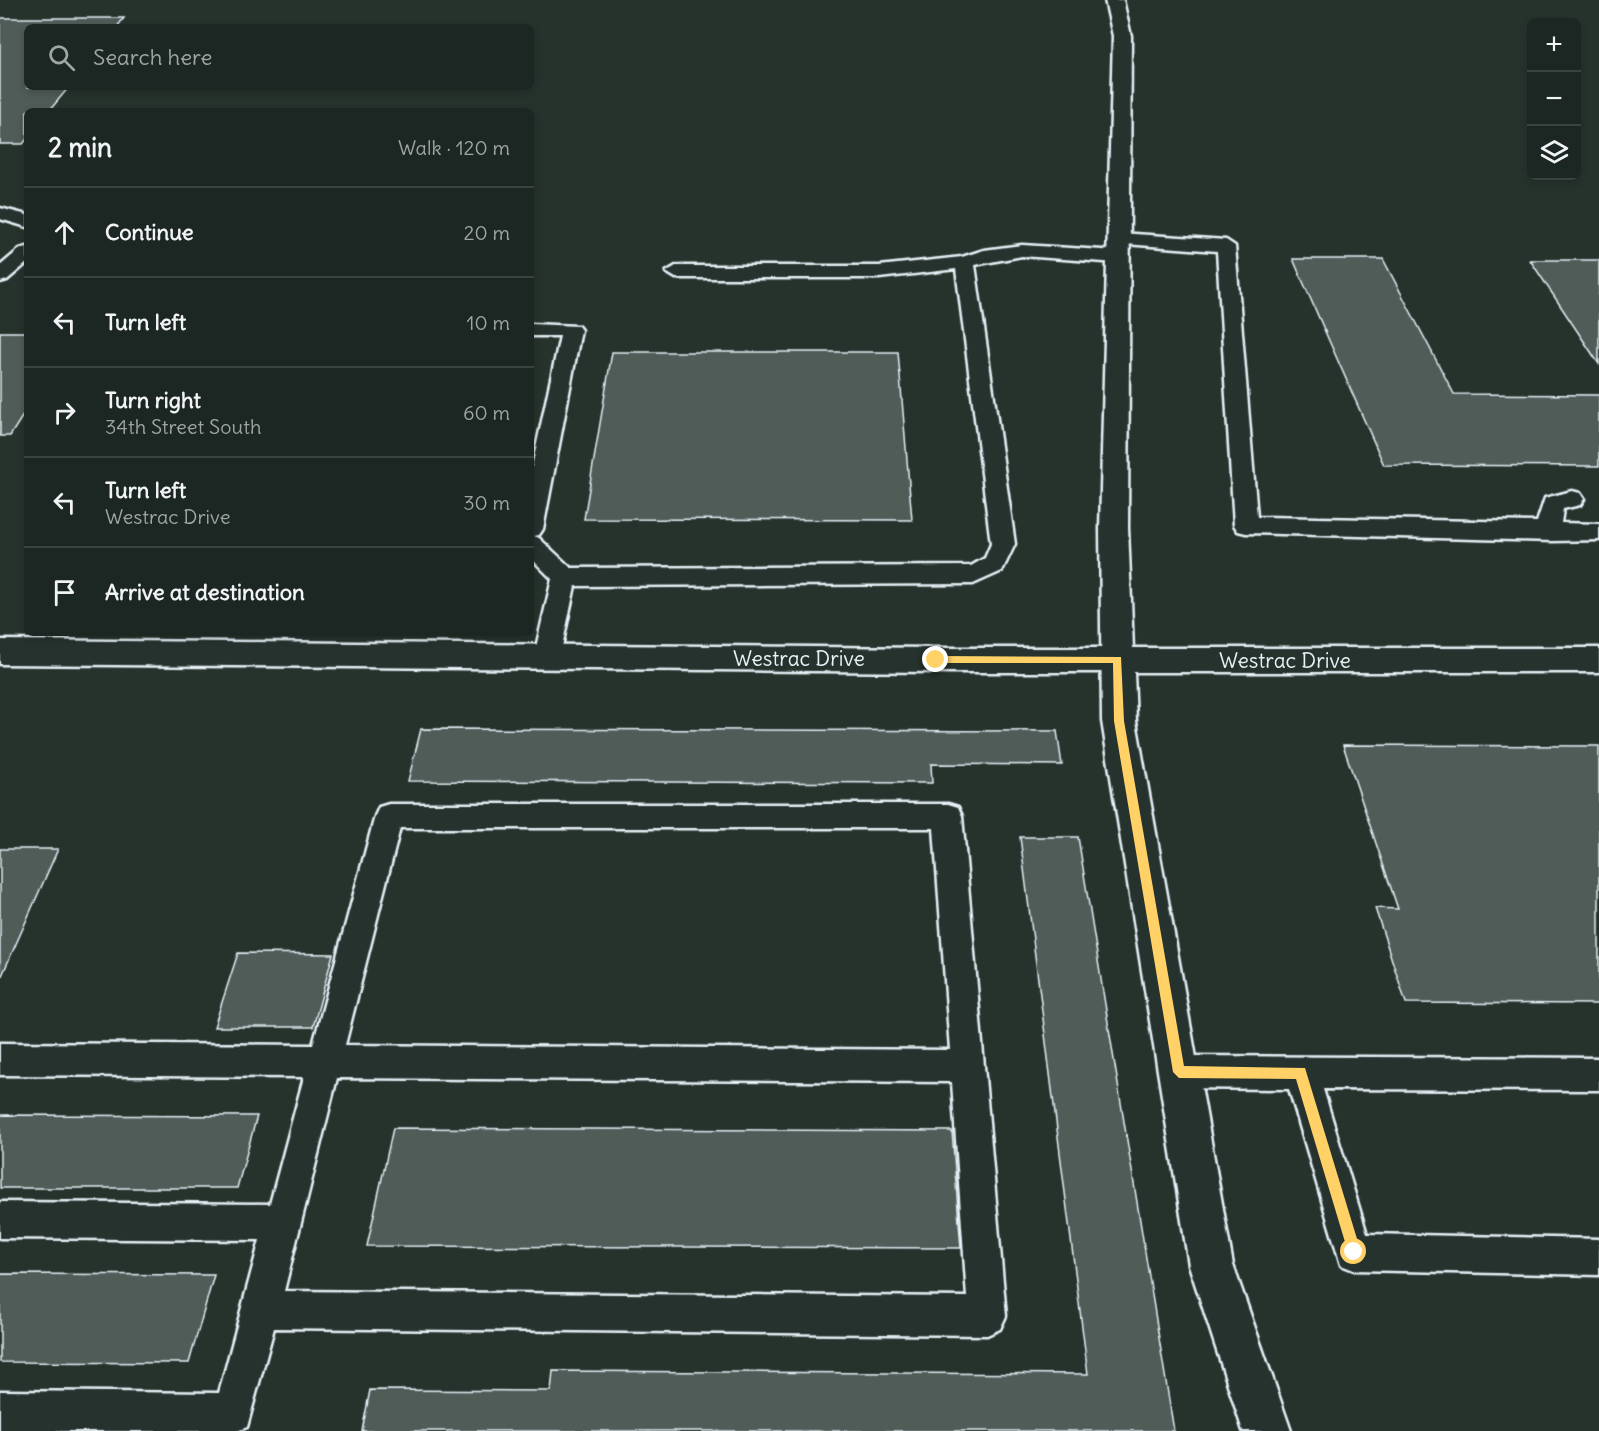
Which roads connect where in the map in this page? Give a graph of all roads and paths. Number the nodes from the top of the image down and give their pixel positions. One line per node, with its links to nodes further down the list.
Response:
1 (1114, 0): 4 (street)
2 (0, 213): 3 (lane)
3 (24, 220)
4 (1118, 248): 6 (lane); 14 (lane); 19 (street)
5 (24, 256): 8 (lane)
6 (965, 262): 7 (lane); 16 (lane)
7 (676, 272)
8 (0, 276)
9 (534, 330): 10 (lane)
10 (537, 481): 12 (lane)
11 (1572, 499): 14 (lane)
12 (534, 505)
13 (1599, 532): 14 (lane)
14 (1553, 533)
15 (534, 547): 16 (lane)
16 (565, 577): 18 (lane)
17 (0, 652): 18 (street, Westrac Drive)
18 (547, 656): 19 (street, Westrac Drive)
19 (1117, 660): 20 (street, Westrac Drive); 24 (street)
20 (1599, 660)
21 (0, 1059): 22 (lane)
22 (326, 1062): 23 (lane); 23 (lane); 28 (lane)
23 (968, 1066): 30 (lane)
24 (1179, 1072): 25 (lane); 32 (street)
25 (1301, 1073): 26 (lane); 29 (lane)
26 (1599, 1074)
27 (0, 1220): 28 (lane)
28 (285, 1222): 30 (lane)
29 (1599, 1257)
30 (262, 1309): 31 (lane)
31 (0, 1411)
32 (1267, 1431)

